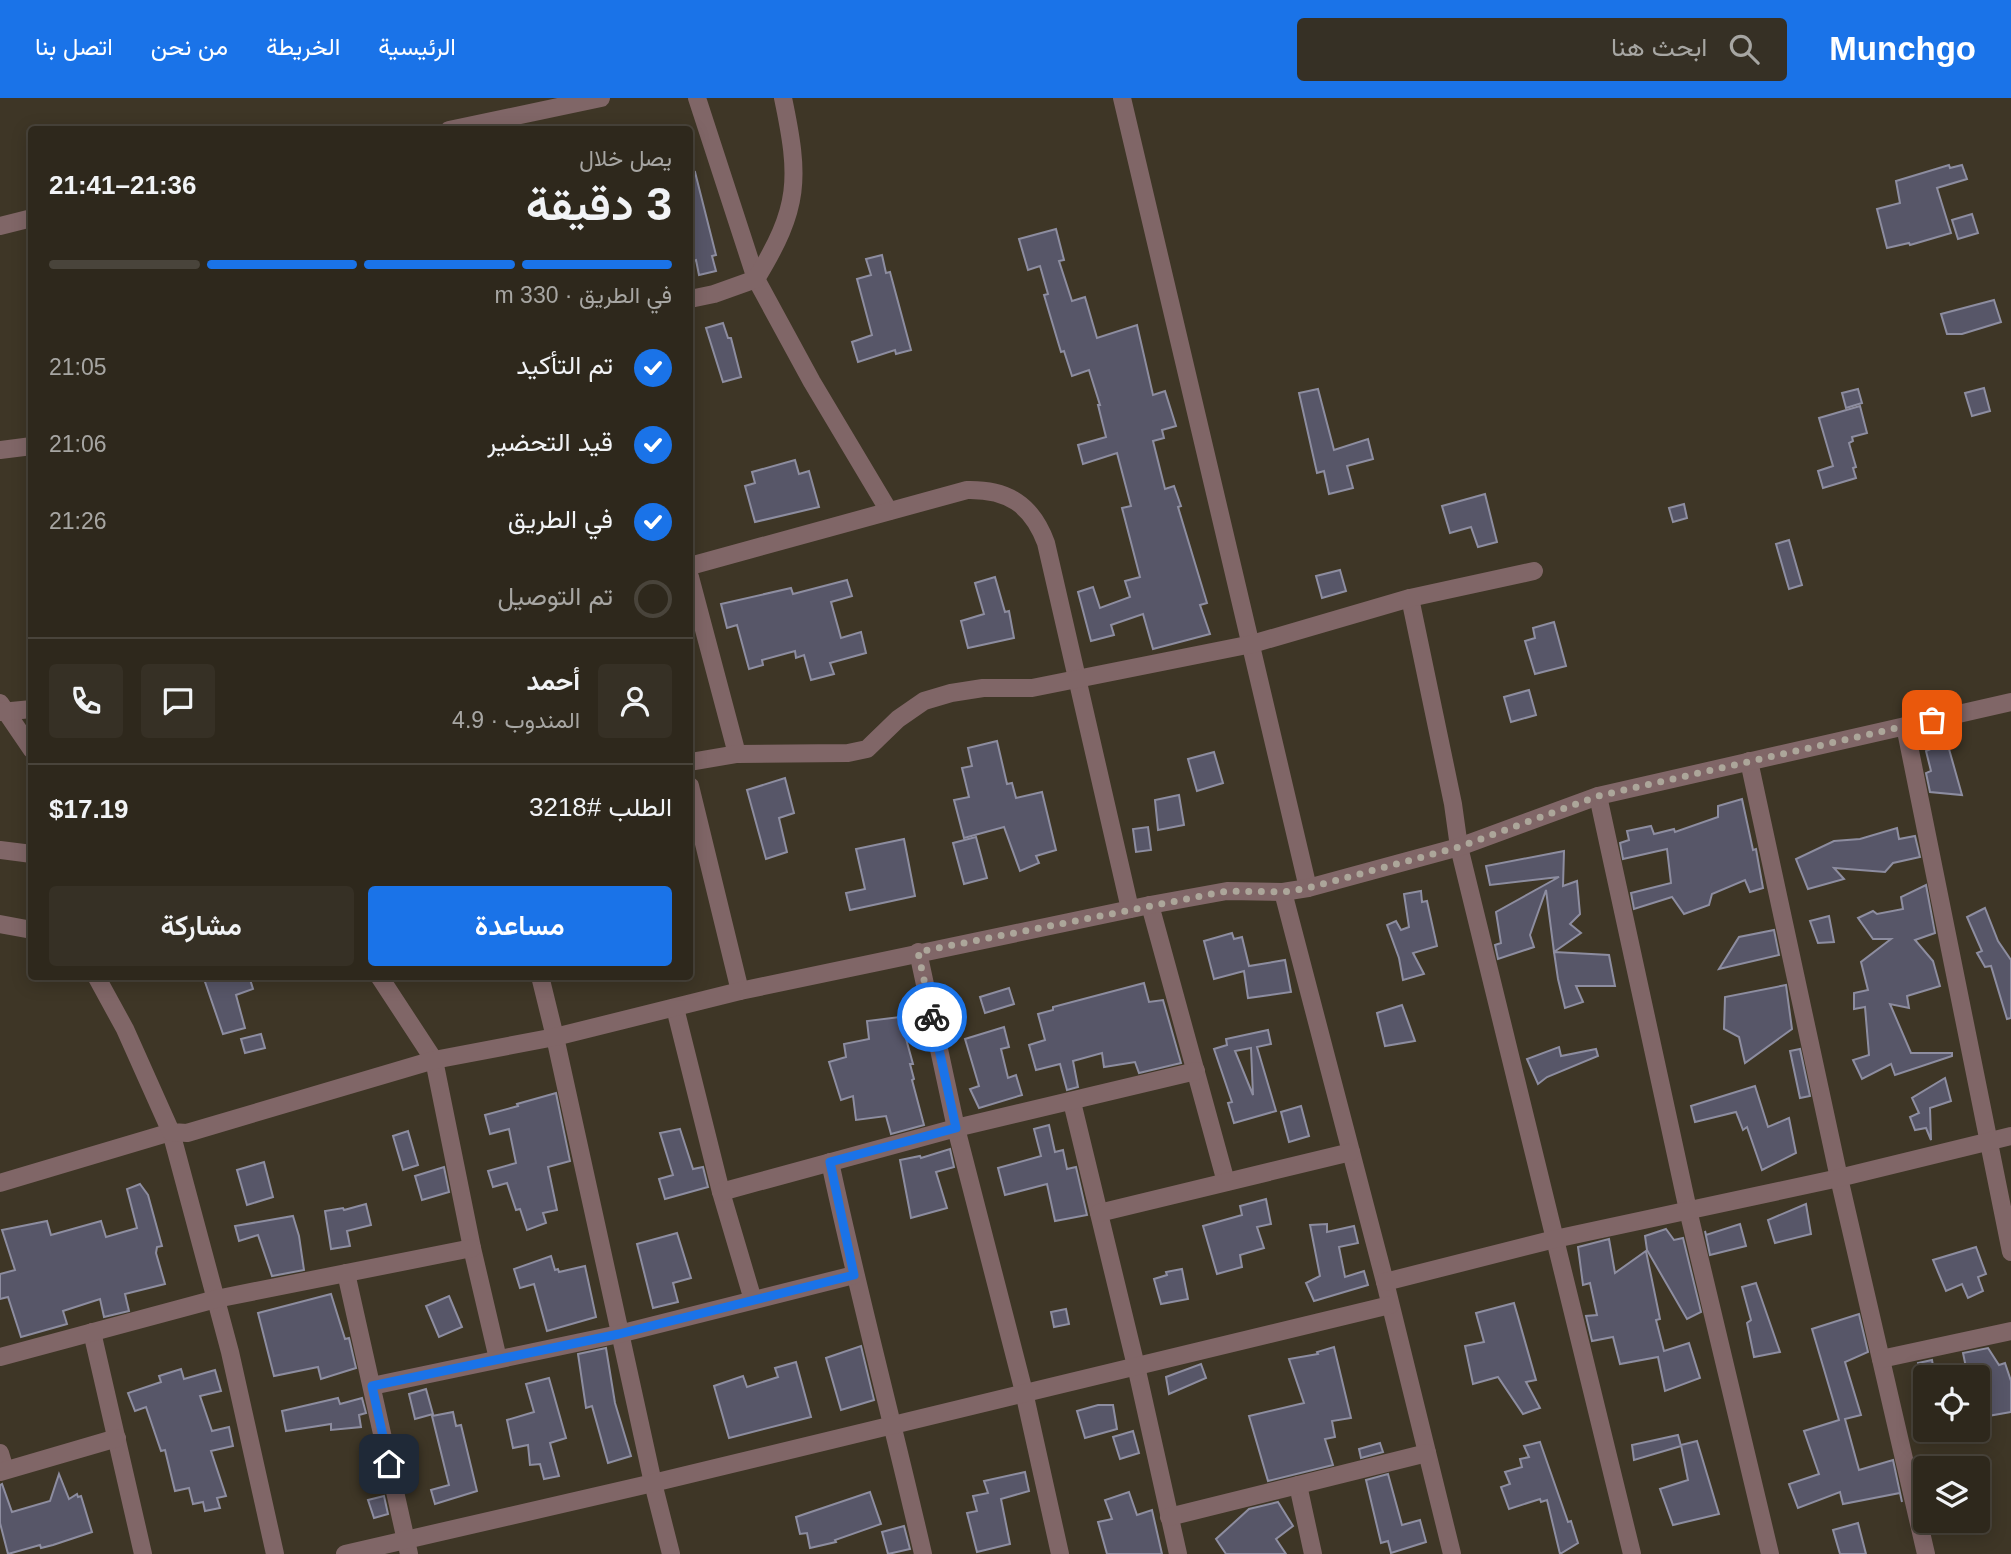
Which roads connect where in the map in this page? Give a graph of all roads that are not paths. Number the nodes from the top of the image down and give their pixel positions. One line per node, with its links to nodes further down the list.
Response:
1 (601, 98): 5 (street)
2 (697, 98): 8 (street)
3 (783, 98): 8 (street)
4 (1122, 98): 17 (street)
5 (468, 126)
6 (28, 219): 7 (street)
7 (0, 226)
8 (756, 279): 9 (street); 12 (street)
9 (693, 298)
10 (28, 446): 11 (street)
11 (0, 450)
12 (889, 511): 13 (street); 18 (street)
13 (693, 565)
14 (1534, 571): 16 (street)
15 (693, 588): 24 (street)
16 (1410, 598): 17 (street); 29 (street)
17 (1252, 644): 18 (street); 32 (street)
18 (1079, 679): 24 (street); 35 (street)
19 (2011, 702): 22 (street)
20 (2, 709): 21 (street); 23 (street)
21 (28, 709)
22 (1905, 726): 26 (street); 51 (street)
23 (28, 745)
24 (737, 754): 25 (street)
25 (693, 761)
26 (1749, 761): 27 (street); 54 (street)
27 (1598, 796): 29 (street); 58 (street)
28 (693, 798): 42 (street)
29 (1459, 847): 32 (street); 60 (street)
30 (0, 850): 31 (street)
31 (28, 853)
32 (1308, 888): 33 (street)
33 (1283, 892): 34 (street); 52 (street)
34 (1150, 905): 35 (street); 46 (street)
35 (1130, 909): 38 (street)
36 (2, 923): 37 (street)
37 (28, 929)
38 (918, 952): 42 (street); 48 (street)
39 (98, 980): 49 (street)
40 (382, 980): 45 (street)
41 (541, 980): 44 (street)
42 (740, 991): 43 (street)
43 (675, 1008): 44 (street); 57 (street)
44 (555, 1037): 45 (street); 71 (street)
45 (434, 1060): 49 (street); 61 (street)
46 (1196, 1071): 47 (street); 56 (street)
47 (1072, 1102): 48 (street); 59 (street)
48 (956, 1128): 53 (street); 77 (street)
49 (171, 1132): 55 (street); 66 (street)
50 (2011, 1136): 51 (street)
51 (1988, 1142): 54 (street); 62 (street)
52 (1352, 1152): 56 (street); 65 (street)
53 (830, 1162): 57 (street); 64 (street)
54 (1839, 1178): 58 (street); 73 (street)
55 (0, 1182)
56 (1226, 1182): 59 (street)
57 (721, 1192): 67 (street)
58 (1688, 1210): 60 (street); 96 (street)
59 (1099, 1213): 75 (street)
60 (1555, 1239): 65 (street); 95 (street)
61 (472, 1248): 63 (street); 74 (street)
62 (2011, 1252)
63 (346, 1273): 66 (street); 76 (street)
64 (854, 1275): 67 (street); 78 (street)
65 (1385, 1282): 68 (street)
66 (216, 1299): 70 (street); 87 (street)
67 (753, 1300): 71 (street)
68 (1390, 1304): 75 (street); 80 (street)
69 (2011, 1331): 73 (street)
70 (92, 1332): 72 (street); 79 (street)
71 (619, 1334): 74 (street); 82 (street)
72 (0, 1357)
73 (1881, 1359): 97 (street)
74 (498, 1360): 76 (street)
75 (1136, 1366): 77 (street); 84 (street)
76 (372, 1386): 85 (street)
77 (1024, 1392): 78 (street); 91 (street)
78 (893, 1425): 82 (street); 90 (street)
79 (117, 1438): 81 (street); 86 (street)
80 (1427, 1453): 83 (street); 94 (street)
81 (2, 1465)
82 (653, 1483): 85 (street); 89 (street)
83 (1297, 1485): 84 (street); 93 (street)
84 (1169, 1517): 92 (street)
85 (408, 1548): 88 (street)
86 (143, 1554)
87 (275, 1554)
88 (345, 1554)
89 (671, 1554)
90 (923, 1554)
91 (1060, 1554)
92 (1178, 1554)
93 (1312, 1554)
94 (1452, 1554)
95 (1632, 1554)
96 (1770, 1554)
97 (1926, 1554)

